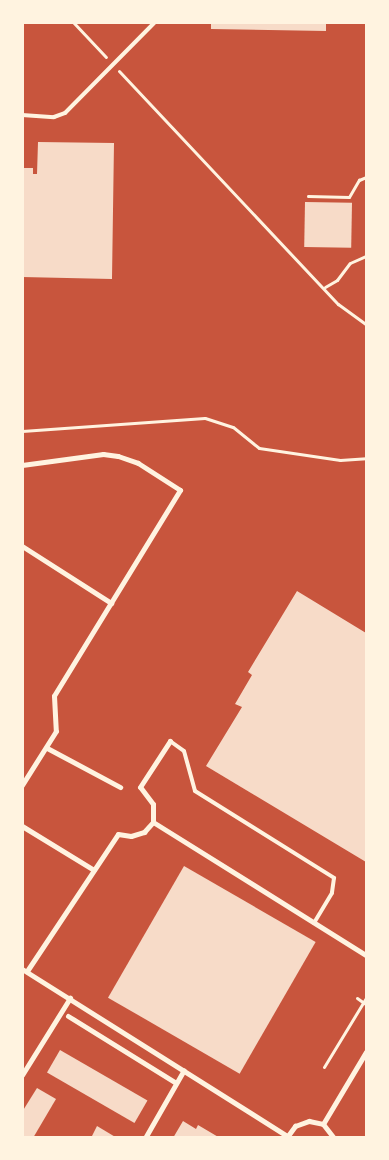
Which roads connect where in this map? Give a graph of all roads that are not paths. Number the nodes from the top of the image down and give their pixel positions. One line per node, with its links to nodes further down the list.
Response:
1 (155, 22): 2 (lane)
2 (22, 115)
3 (22, 465): 5 (street)
4 (22, 546): 5 (street)
5 (111, 603): 7 (street)
6 (170, 741): 10 (street); 13 (lane)
7 (47, 748): 8 (street); 9 (street)
8 (22, 785)
9 (120, 788)
10 (152, 822): 12 (street); 13 (street)
11 (22, 826): 12 (street)
12 (94, 870): 15 (street)
13 (314, 923): 14 (street)
14 (366, 955)
15 (25, 970): 16 (street)
16 (70, 998): 19 (street); 20 (street)
17 (68, 1016): 21 (street)
18 (366, 1052): 22 (street)
19 (184, 1070): 21 (street); 23 (street)
20 (22, 1075)
21 (176, 1083): 24 (street)
22 (322, 1124): 23 (street); 25 (street)
23 (287, 1136)
24 (145, 1138)
25 (334, 1138)

